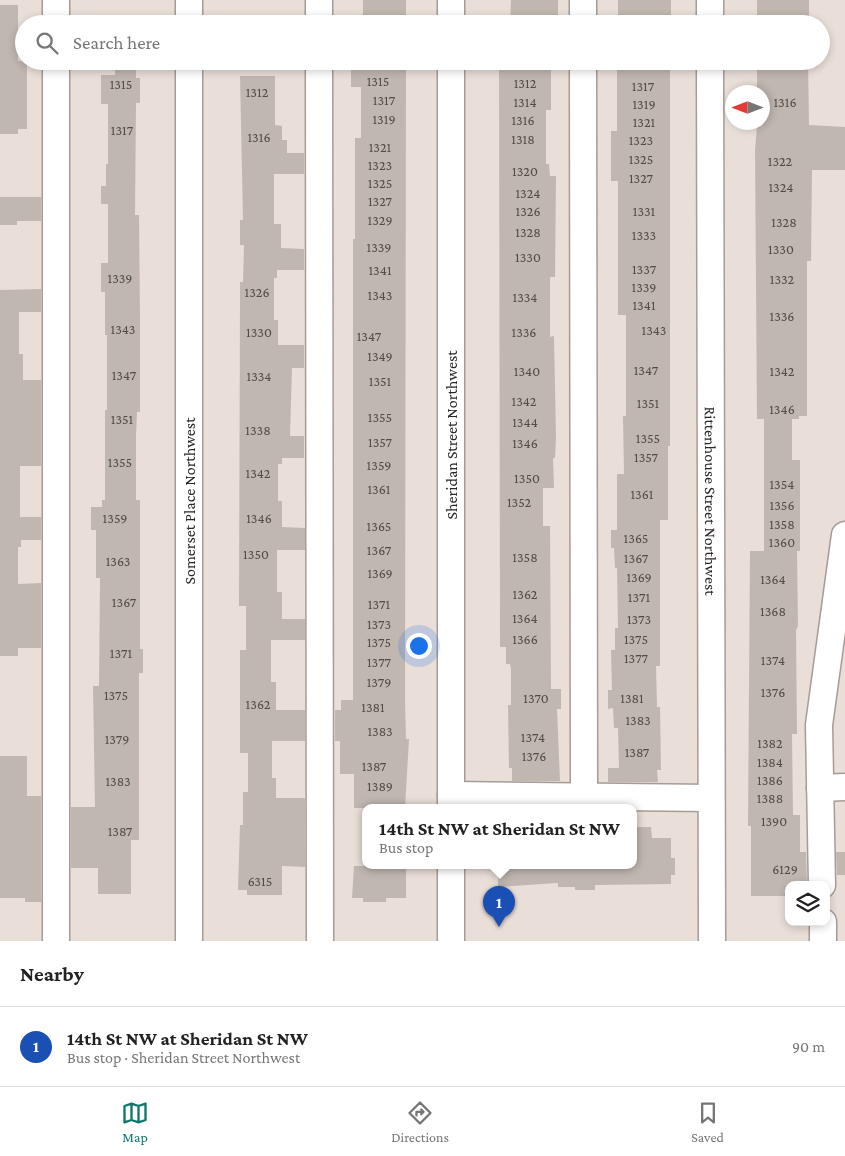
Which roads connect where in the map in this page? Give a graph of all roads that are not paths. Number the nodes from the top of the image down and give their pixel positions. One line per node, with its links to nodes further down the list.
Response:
1 (56, 0): 7 (street)
2 (189, 0): 8 (street)
3 (319, 0): 9 (street)
4 (451, 0): 10 (street)
5 (583, 0): 11 (street)
6 (710, 0): 12 (street)
7 (56, 15)
8 (189, 15)
9 (319, 15)
10 (451, 15)
11 (583, 15)
12 (710, 15)
13 (56, 70): 28 (street)
14 (189, 70): 29 (street, Somerset Place Northwest)
15 (319, 70): 30 (street)
16 (451, 70): 24 (street, Sheridan Street Northwest)
17 (583, 70): 22 (street)
18 (710, 70): 23 (street, Rittenhouse Street Northwest)
19 (845, 535): 20 (street)
20 (835, 683): 21 (street)
21 (832, 788): 26 (street)
22 (584, 798): 23 (street); 24 (street)
23 (711, 798): 32 (street, Rittenhouse Street Northwest)
24 (451, 802)
25 (451, 869): 31 (street)
26 (822, 881)
27 (823, 926): 33 (street)
28 (56, 941)
29 (189, 941)
30 (320, 941)
31 (451, 941)
32 (712, 941)
33 (823, 941)

